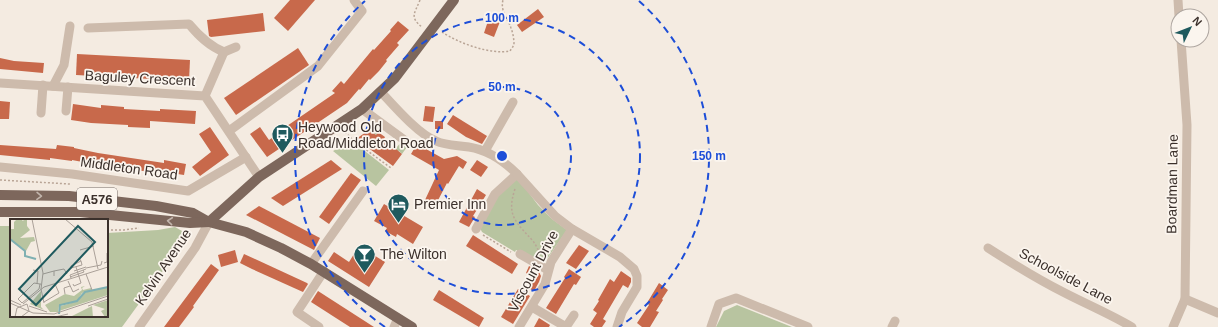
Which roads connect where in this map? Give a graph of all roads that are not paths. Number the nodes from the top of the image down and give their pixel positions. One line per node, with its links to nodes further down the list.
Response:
1 (354, 0): 18 (street)
2 (454, 0): 12 (main road)
3 (70, 26): 10 (street)
4 (88, 28): 7 (street)
5 (236, 47): 7 (street)
6 (1182, 48): 38 (street, Boardman Lane)
7 (224, 52): 13 (street)
8 (0, 83): 9 (street, Baguley Crescent)
9 (43, 86): 10 (street, Baguley Crescent); 17 (street)
10 (53, 86): 11 (street, Baguley Crescent)
11 (68, 87): 13 (street, Baguley Crescent); 16 (street)
12 (381, 92): 15 (main road); 20 (street)
13 (205, 96): 18 (street, Baguley Crescent)
14 (513, 102): 20 (street)
15 (362, 109): 19 (street); 23 (main road)
16 (66, 111)
17 (41, 113)
18 (229, 131): 21 (street, Baguley Crescent)
19 (407, 142)
20 (485, 151): 24 (street)
21 (246, 157): 22 (street, Middleton Road); 23 (street, Baguley Crescent)
22 (0, 167)
23 (259, 177): 30 (main road)
24 (520, 177): 31 (street); 32 (street)
25 (363, 191): 35 (street)
26 (0, 195): 30 (main road, A576, one-way to 30)
27 (0, 212): 28 (main road, A576)
28 (32, 212): 29 (main road); 30 (main road, A576, one-way to 28)
29 (0, 217)
30 (209, 222): 35 (main road, A576); 43 (street, Kelvin Avenue)
31 (476, 228)
32 (572, 229): 36 (street, Viscount Drive); 48 (street)
33 (988, 248): 51 (street, Schoolside Lane)
34 (520, 254): 36 (street)
35 (311, 264): 37 (main road, A576)
36 (550, 266): 39 (street, Viscount Drive)
37 (324, 271): 42 (main road, A576); 44 (street)
38 (1185, 299): 40 (street); 52 (street, Boardman Lane)
39 (532, 307): 46 (street, Viscount Drive); 47 (street)
40 (1218, 313)
41 (574, 315): 47 (street)
42 (396, 323): 45 (main road, A576)
43 (139, 327)
44 (319, 327)
45 (412, 327)
46 (519, 327)
47 (566, 327)
48 (617, 327)
49 (711, 327): 50 (street)
50 (808, 327)
51 (1132, 327)
52 (1173, 327)

